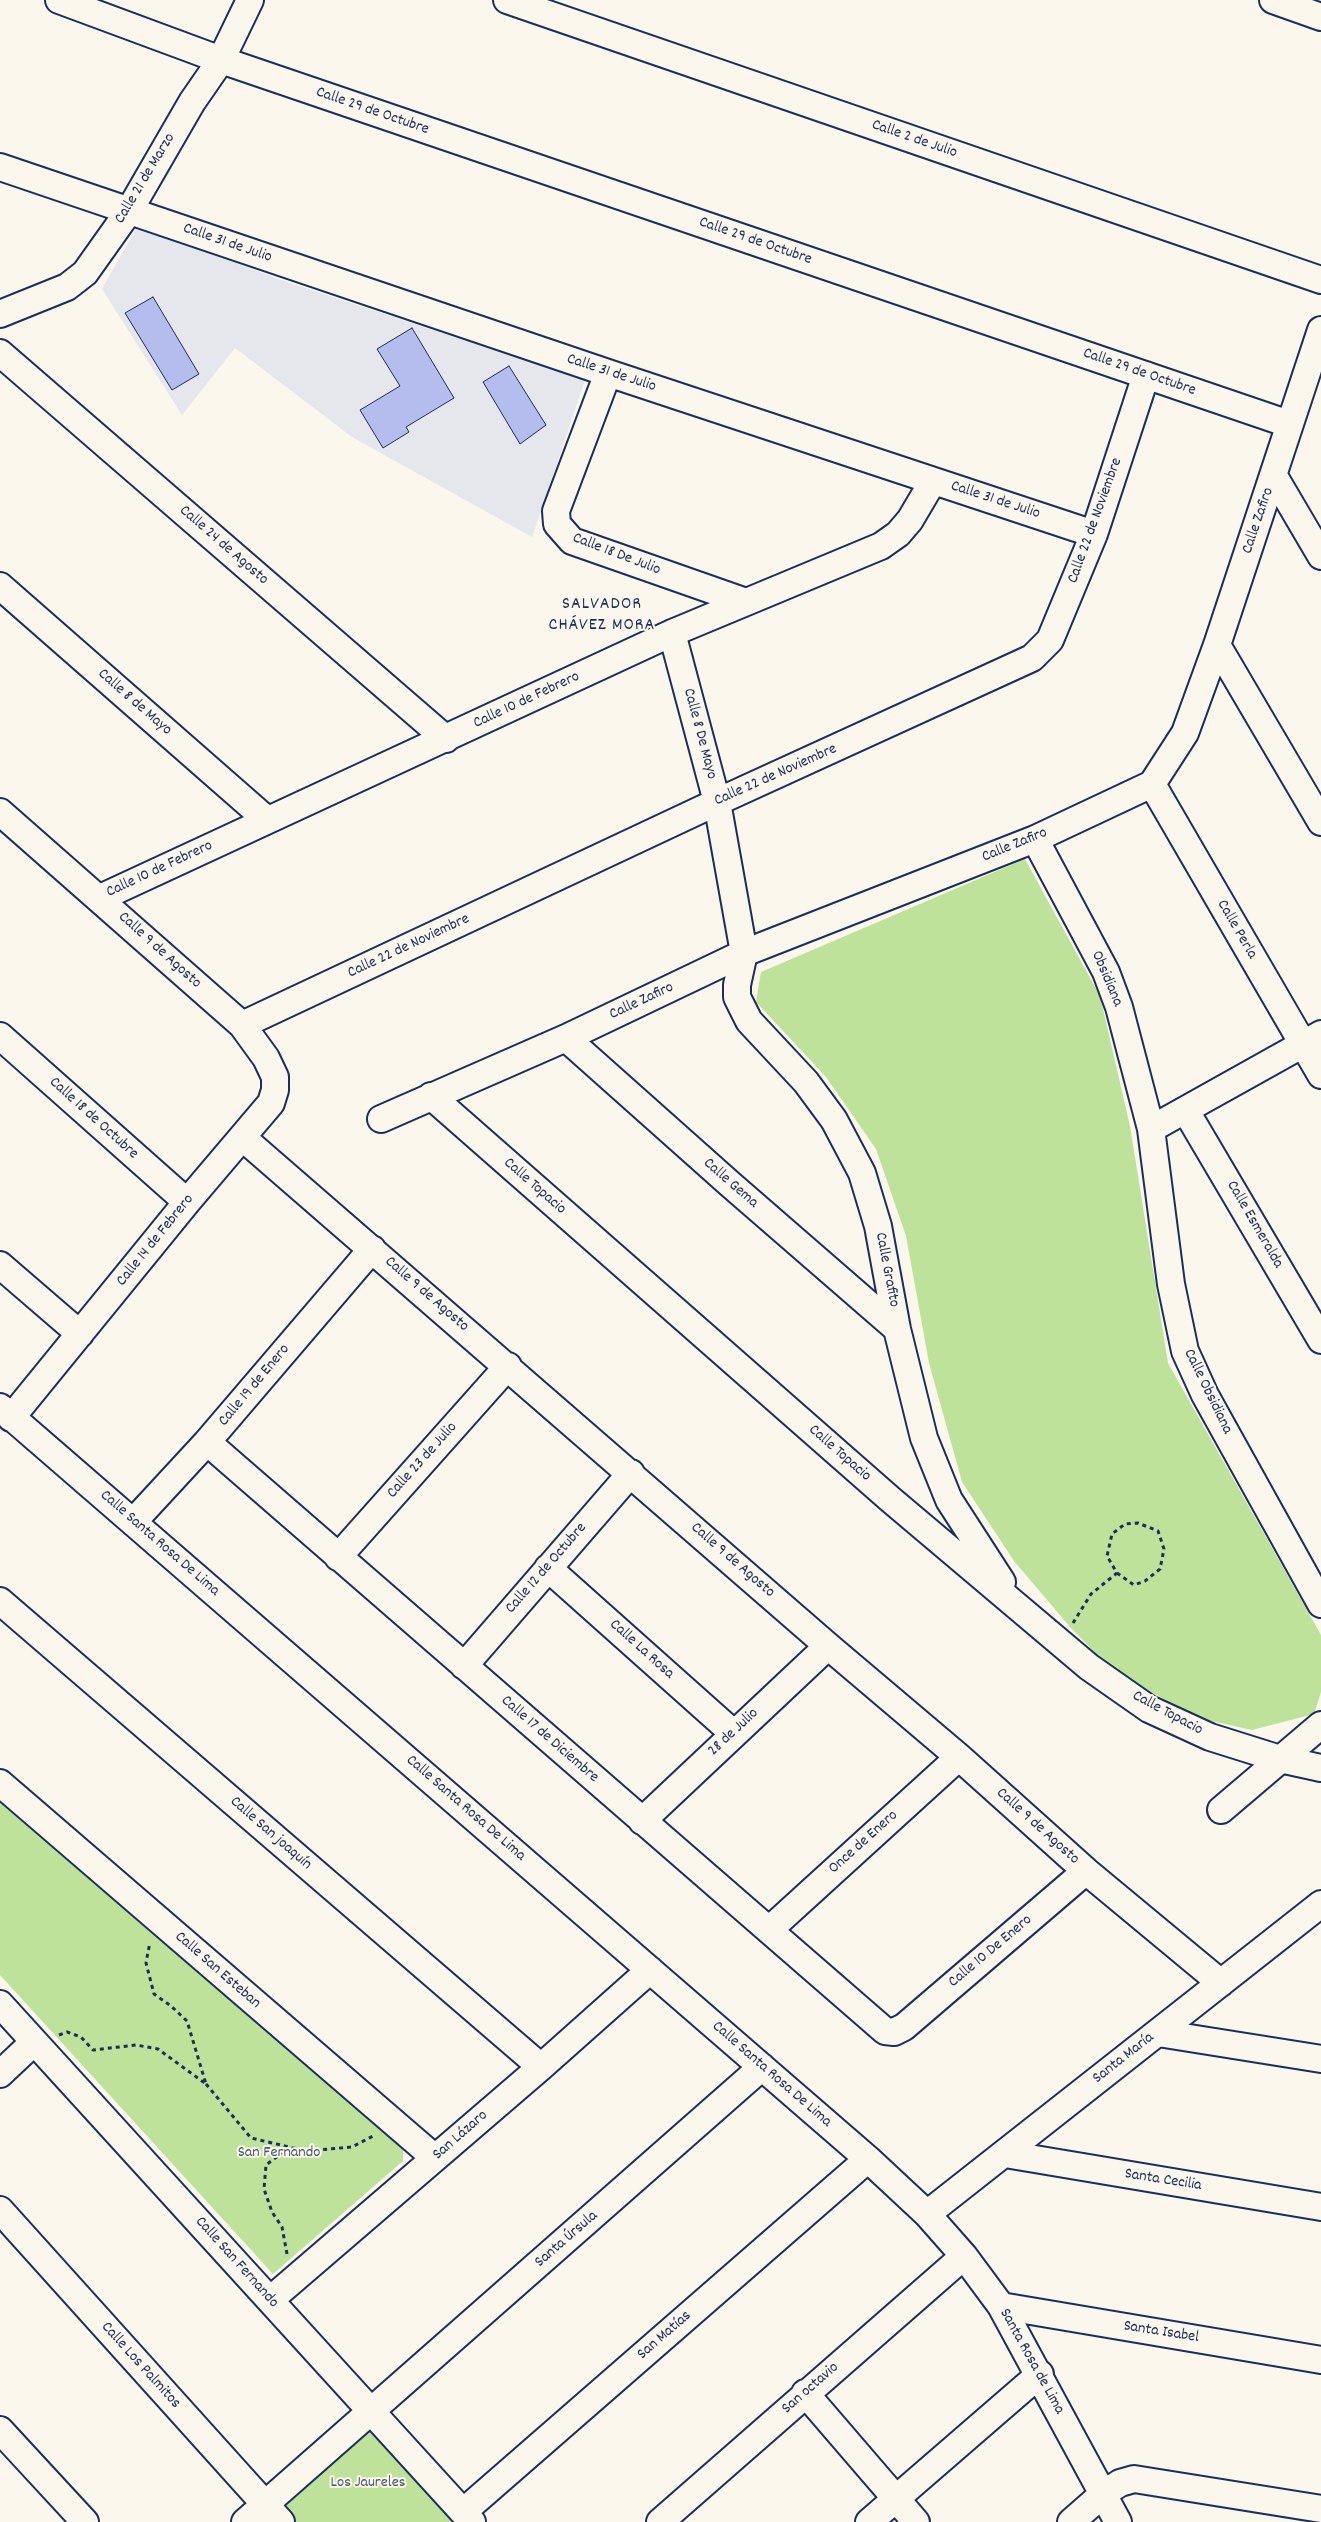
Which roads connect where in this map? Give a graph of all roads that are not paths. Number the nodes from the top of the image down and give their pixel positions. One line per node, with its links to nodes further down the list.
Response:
1 (59, 0): 6 (street, Calle 29 de Octubre)
2 (250, 0): 6 (street, Calle 21 de Marzo)
3 (507, 0): 9 (street, Calle 2 de Julio)
4 (1273, 0): 5 (street)
5 (1321, 17)
6 (221, 60): 8 (street, Calle 21 de Marzo); 14 (street, Calle 29 de Octubre)
7 (0, 167): 8 (street, Calle 31 de Julio)
8 (128, 211): 10 (street, Calle 21 de Marzo); 13 (street, Calle 31 de Julio)
9 (1321, 280)
10 (0, 314)
11 (1321, 330): 15 (street, Calle Zafiro)
12 (0, 353): 24 (street, Calle 24 de Agosto)
13 (608, 373): 17 (street, Calle 31 de Julio); 21 (street, Calle 18 De Julio)
14 (1146, 375): 15 (street, Calle 29 de Octubre); 18 (street, Calle 22 de Noviembre)
15 (1289, 424): 16 (street, Calle Zafiro)
16 (1274, 476): 19 (street); 23 (street, Calle Zafiro)
17 (933, 480): 18 (street, Calle 31 de Julio); 21 (street, Calle 10 de Febrero)
18 (1094, 534): 26 (street, Calle 22 de Noviembre)
19 (1321, 556)
20 (0, 586): 28 (street, Calle 8 de Mayo)
21 (746, 602): 22 (street, Calle 10 de Febrero)
22 (672, 633): 24 (street, Calle 10 de Febrero); 26 (street, Calle 8 De Mayo)
23 (1217, 645): 25 (street, Calle Zafiro); 29 (street)
24 (446, 739): 28 (street, Calle 10 de Febrero)
25 (1152, 784): 30 (street, Calle Zafiro); 36 (street, Calle Perla)
26 (717, 802): 32 (street, Calle 8 De Mayo); 33 (street, Calle 22 de Noviembre)
27 (0, 812): 31 (street, Calle 9 de Agosto)
28 (267, 820): 31 (street, Calle 10 de Febrero)
29 (1321, 822)
30 (1035, 840): 32 (street, Calle Zafiro); 42 (street, Obsidiana)
31 (100, 898): 33 (street, Calle 9 de Agosto)
32 (744, 953): 35 (street, Calle Zafiro); 47 (street, Calle Grafito)
33 (242, 1025): 37 (street, Calle 9 de Agosto)
34 (0, 1036): 44 (street, Calle 18 de Octubre)
35 (566, 1038): 39 (street, Calle Zafiro); 47 (street, Calle Gema)
36 (1312, 1040): 38 (street, Calle Perla); 40 (street)
37 (266, 1058): 43 (street, Calle 14 de Febrero)
38 (1321, 1075)
39 (431, 1096): 41 (street, Calle Zafiro); 58 (street, Calle Topacio)
40 (1186, 1111): 42 (street); 49 (street, Calle Esmeralda)
41 (381, 1119)
42 (1151, 1129): 59 (street, Calle Obsidiana)
43 (243, 1138): 44 (street, Calle 14 de Febrero); 45 (street, Calle 9 de Agosto)
44 (187, 1202): 48 (street, Calle 14 de Febrero)
45 (372, 1249): 50 (street, Calle 9 de Agosto); 52 (street, Calle 19 de Enero)
46 (0, 1265): 48 (street)
47 (897, 1328): 58 (street, Calle Grafito)
48 (80, 1334): 51 (street, Calle 14 de Febrero)
49 (1321, 1340)
50 (508, 1366): 53 (street, Calle 9 de Agosto); 55 (street, Calle 23 de Julio)
51 (6, 1412): 54 (street, Calle Santa Rosa De Lima)
52 (207, 1442): 54 (street, Calle 19 de Enero); 55 (street, Calle 17 de Diciembre)
53 (631, 1473): 56 (street, Calle 12 de Octubre); 60 (street, Calle 9 de Agosto)
54 (134, 1521): 73 (street, Calle Santa Rosa De Lima)
55 (338, 1557): 61 (street, Calle 17 de Diciembre)
56 (548, 1568): 61 (street, Calle 12 de Octubre); 63 (street, Calle La Rosa)
57 (0, 1601): 80 (street, Calle San joaquín)
58 (1016, 1603): 65 (street, Calle Topacio)
59 (1321, 1604)
60 (828, 1646): 63 (street, 28 de Julio); 64 (street, Calle 9 de Agosto)
61 (464, 1666): 69 (street, Calle 17 de Diciembre)
62 (1320, 1727): 65 (street)
63 (733, 1733): 69 (street, 28 de Julio)
64 (959, 1757): 70 (street, Calle 9 de Agosto); 72 (street, Once de Enero)
65 (1280, 1759): 66 (street, Calle Topacio); 68 (street)
66 (1321, 1768)
67 (0, 1783): 84 (street, Calle San Esteban)
68 (1221, 1810)
69 (642, 1821): 72 (street, Calle 17 de Diciembre)
70 (1086, 1871): 74 (street, Calle 9 de Agosto); 76 (street, Calle 10 De Enero)
71 (1321, 1904): 74 (street, Santa María)
72 (769, 1930): 76 (street, Calle 17 de Diciembre)
73 (650, 1970): 80 (street, San Lázaro); 81 (street, Calle Santa Rosa De Lima)
74 (1221, 1983): 77 (street, Santa María)
75 (0, 2004): 78 (street, Calle San Fernando)
76 (894, 2032)
77 (1158, 2033): 79 (street); 83 (street, Santa María)
78 (34, 2042): 82 (street); 90 (street, Calle San Fernando)
79 (1321, 2059)
80 (541, 2067): 84 (street, San Lázaro)
81 (762, 2068): 85 (street, Calle Santa Rosa De Lima); 95 (street, Santa Úrsula)
82 (0, 2074)
83 (1005, 2154): 86 (street, Santa Cecilia); 88 (street, Santa María)
84 (435, 2158): 90 (street, San Lázaro)
85 (868, 2160): 88 (street, Calle Santa Rosa De Lima); 101 (street, San Matías)
86 (1321, 2207)
87 (0, 2210): 100 (street, Calle Los Palmitos)
88 (927, 2214): 89 (street, Santa Rosa de Lima)
89 (964, 2256): 91 (street, Santa Rosa de Lima); 94 (street, San octavio)
90 (270, 2300): 95 (street, Calle San Fernando)
91 (1001, 2306): 92 (street, Santa Isabel); 93 (street, Santa Rosa de Lima)
92 (1321, 2360)
93 (1040, 2374): 97 (street, Santa Rosa de Lima); 98 (street)
94 (806, 2393): 98 (street); 104 (street, San octavio)
95 (371, 2412): 100 (street, Santa Úrsula); 101 (street, Calle San Fernando)
96 (0, 2430): 102 (street)
97 (1103, 2494): 99 (street); 107 (street); 108 (street, Santa Rosa de Lima)
98 (896, 2499): 105 (street); 106 (street)
99 (1321, 2509)
100 (273, 2513): 103 (street, Santa Úrsula)
101 (467, 2517)
102 (85, 2522)
103 (245, 2522)
104 (660, 2522)
105 (869, 2522)
106 (916, 2522)
107 (1071, 2522)
108 (1118, 2522)

